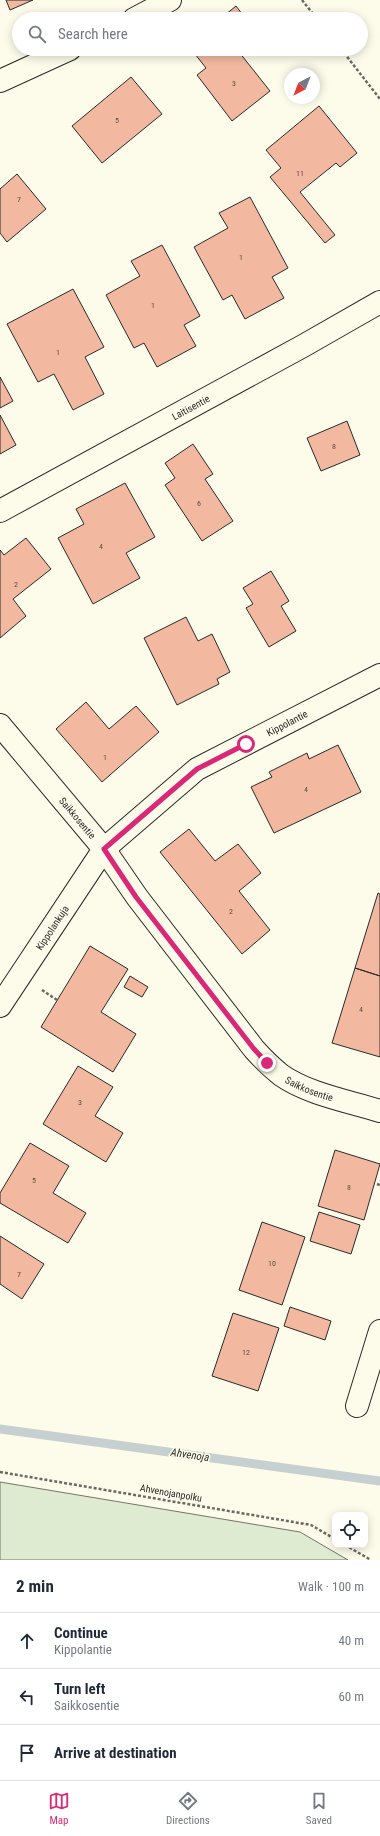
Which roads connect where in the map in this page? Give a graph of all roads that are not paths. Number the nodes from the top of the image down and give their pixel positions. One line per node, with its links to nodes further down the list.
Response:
1 (170, 0): 2 (street)
2 (147, 12)
3 (55, 56): 4 (street)
4 (0, 82)
5 (380, 302): 6 (street, Laitisentie)
6 (0, 511)
7 (380, 675): 9 (street, Kippolantie)
8 (0, 724): 9 (street, Saikkosentie)
9 (104, 849): 10 (street, Kippolankuja); 11 (street, Saikkosentie)
10 (0, 1006)
11 (380, 1111)
12 (380, 1331): 13 (street)
13 (357, 1406)

